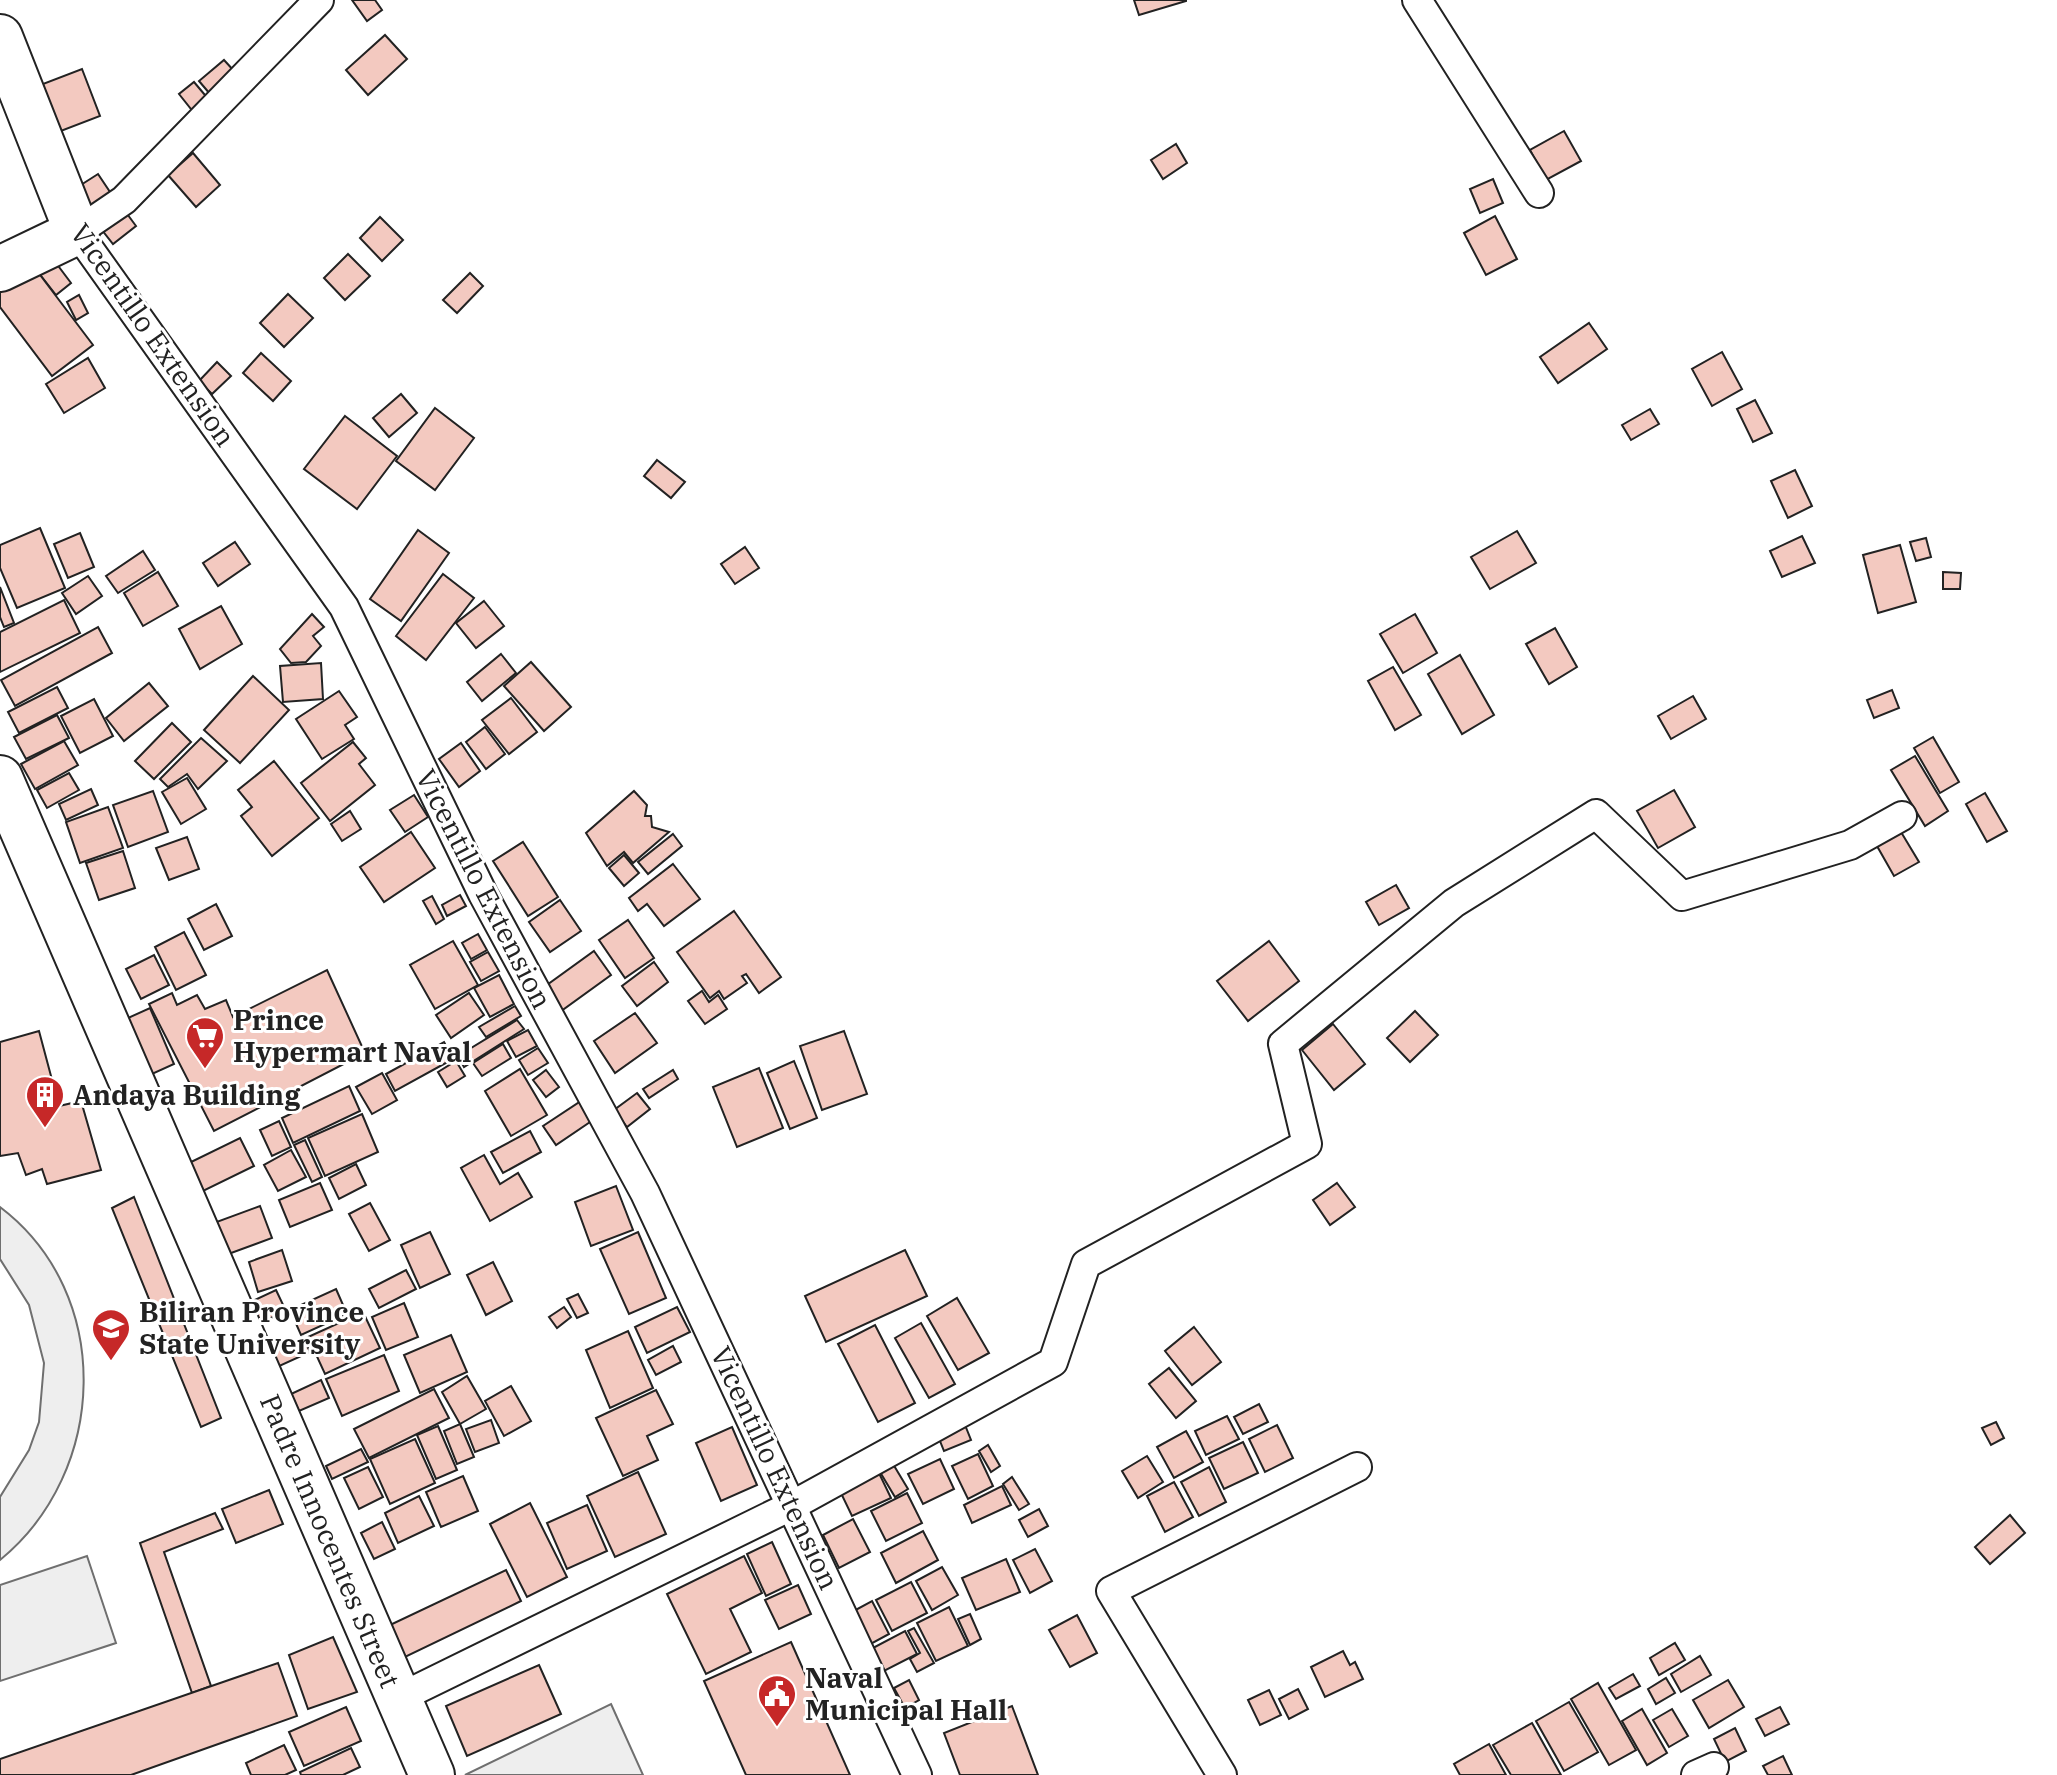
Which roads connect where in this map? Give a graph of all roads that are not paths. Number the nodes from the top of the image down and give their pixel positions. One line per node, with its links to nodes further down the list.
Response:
1 (319, 0): 5 (street)
2 (1417, 0): 4 (street)
3 (0, 37): 5 (main road, Vicentillo Extension)
4 (1539, 193)
5 (77, 232): 6 (main road); 10 (street, Vicentillo Extension)
6 (0, 269)
7 (0, 778): 11 (main road, Padre Innocentes Street)
8 (1902, 816): 10 (street)
9 (1357, 1467): 14 (street)
10 (793, 1505): 11 (street); 13 (street, Vicentillo Extension)
11 (399, 1698): 12 (main road, Padre Innocentes Street)
12 (432, 1775)
13 (917, 1775)
14 (1222, 1775)

